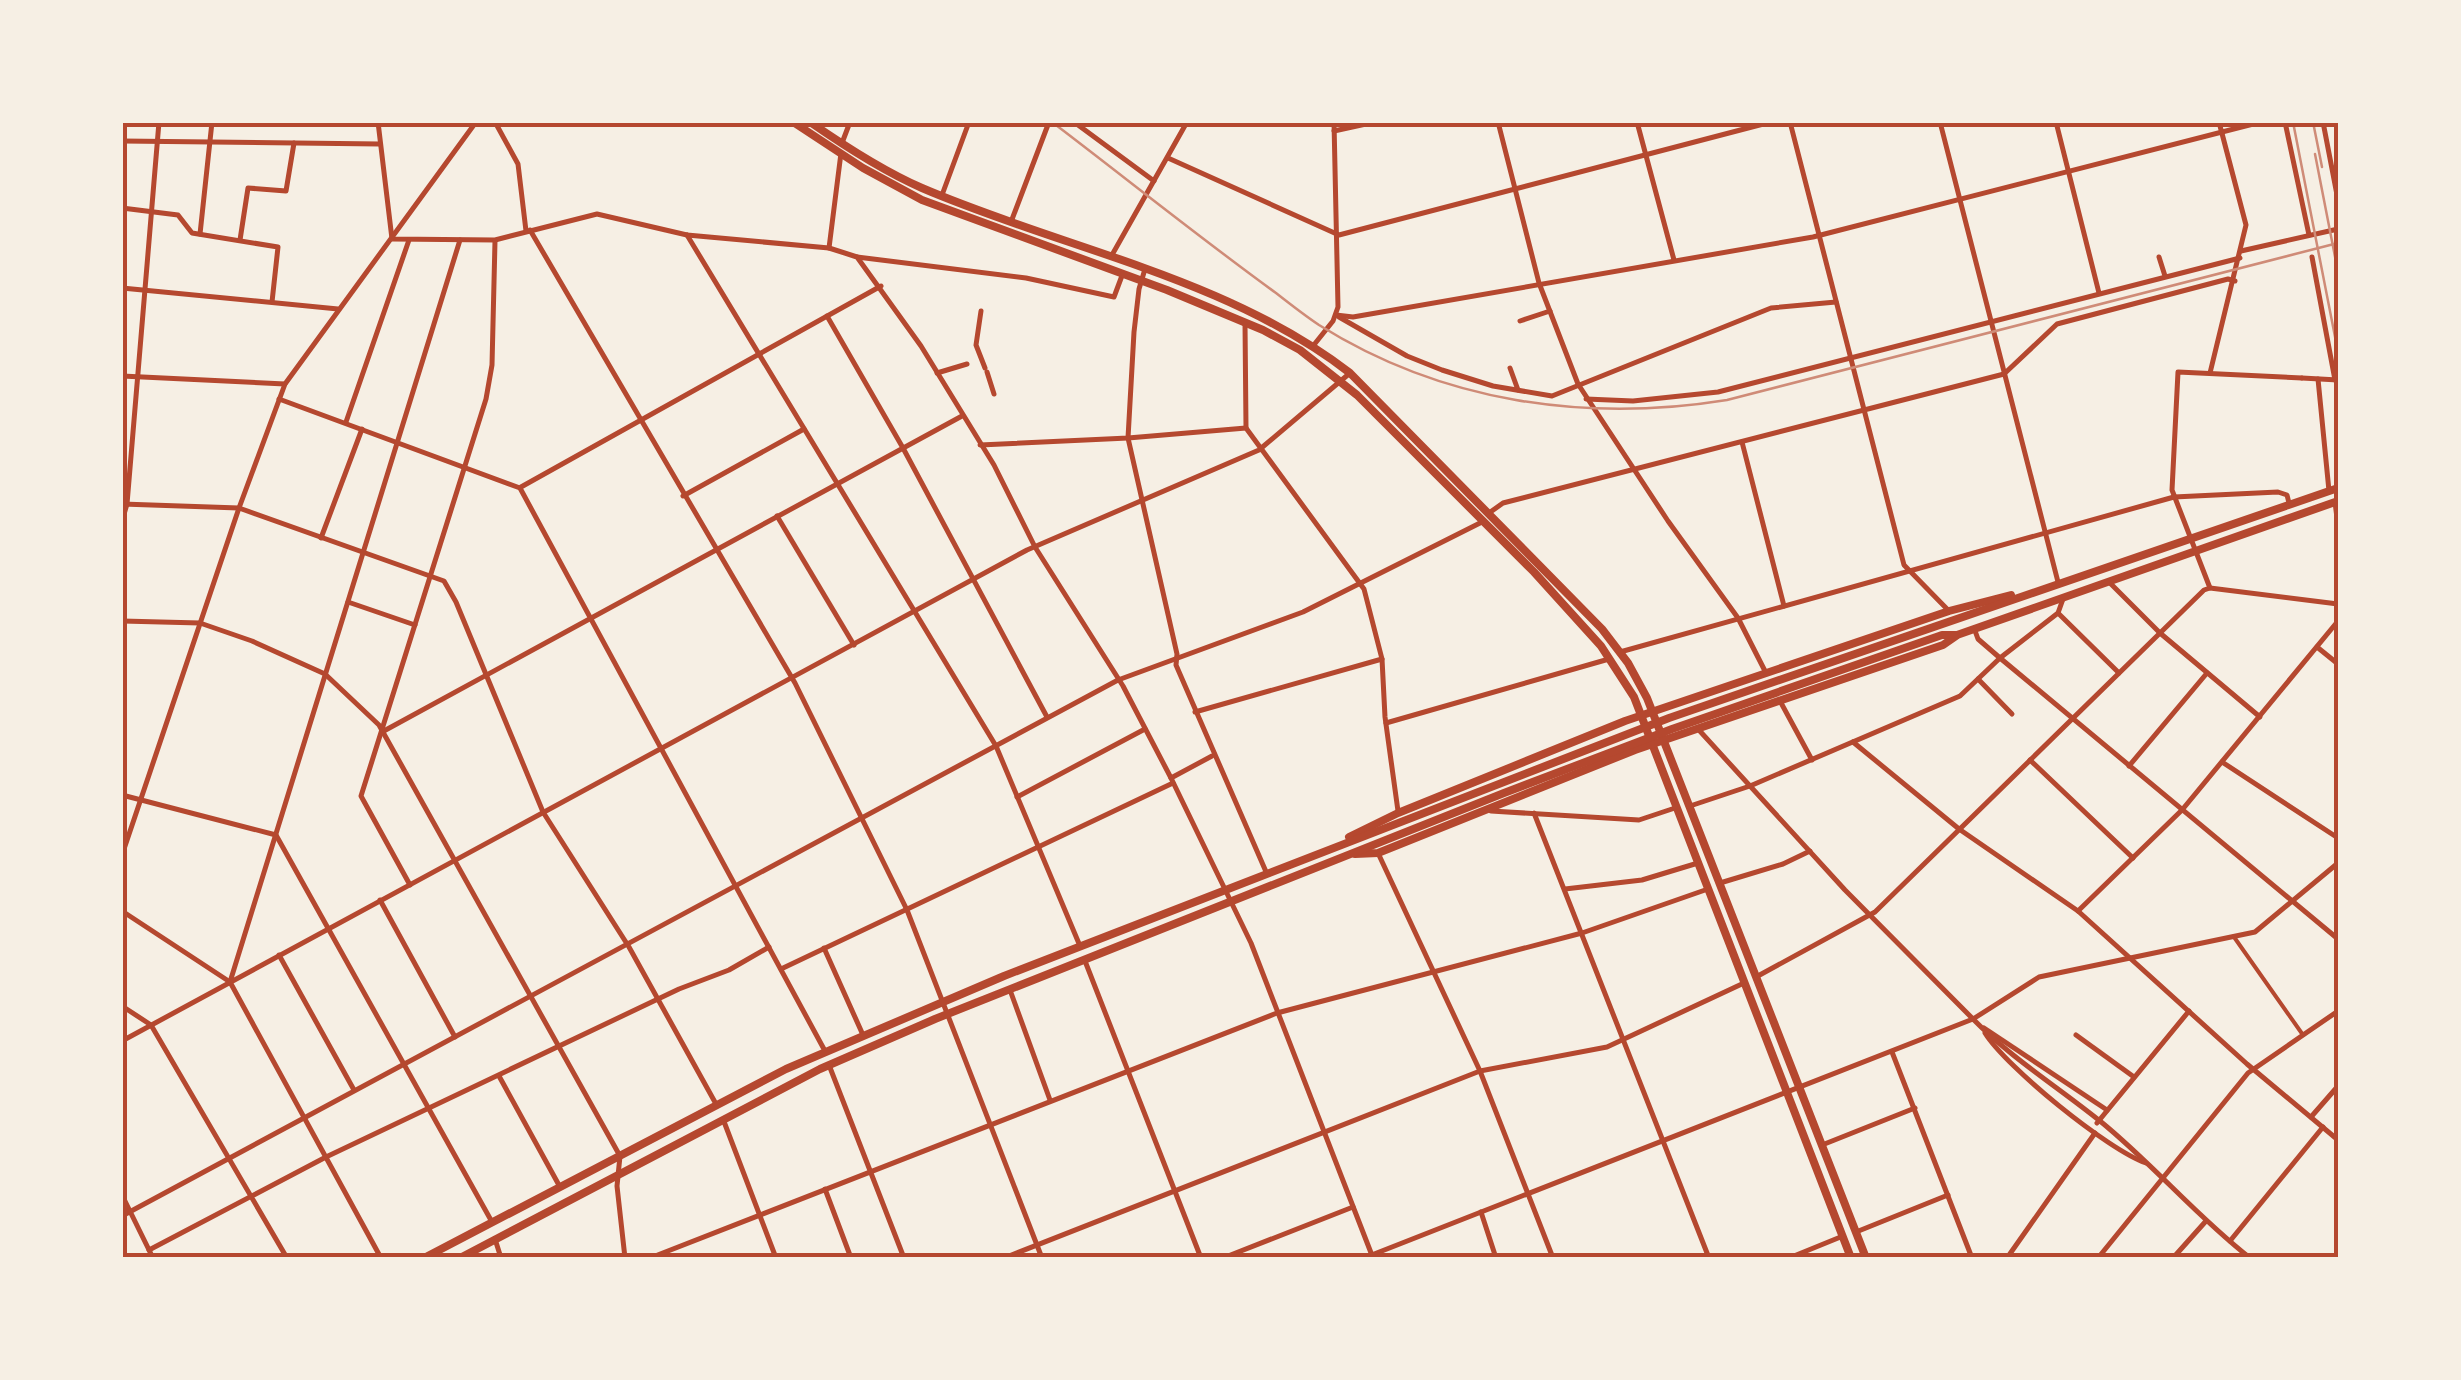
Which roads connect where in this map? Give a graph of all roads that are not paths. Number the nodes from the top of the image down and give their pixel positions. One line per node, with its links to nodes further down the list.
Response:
1 (159, 122): 29 (street)
2 (212, 122): 30 (street)
3 (378, 122): 32 (street)
4 (476, 122): 54 (street)
5 (495, 122): 47 (street)
6 (793, 122): 34 (main road)
7 (810, 122): 33 (main road)
8 (850, 122): 33 (street)
9 (969, 122): 40 (street)
10 (1040, 122): 25 (street)
11 (1074, 122): 38 (street)
12 (1187, 122): 36 (street)
13 (1334, 122): 26 (street)
14 (1375, 122): 26 (street)
15 (1637, 122): 35 (street)
16 (1771, 122): 35 (street)
17 (1790, 122): 51 (street)
18 (1940, 122): 41 (street)
19 (2056, 122): 37 (street)
20 (2219, 122): 27 (street)
21 (2261, 122): 27 (street)
22 (2286, 122): 52 (street)
23 (2323, 122): 42 (street)
24 (1499, 123): 39 (street)
25 (1048, 125): 45 (street)
26 (1334, 131): 53 (street)
27 (2222, 134): 37 (street); 60 (street)
28 (122, 141): 29 (street)
29 (157, 141): 30 (street); 44 (street)
30 (211, 142): 31 (street); 49 (street)
31 (294, 143): 32 (street); 55 (street)
32 (380, 144): 54 (street)
33 (842, 144): 34 (street); 40 (main road)
34 (840, 154): 48 (main road); 59 (street)
35 (1645, 154): 39 (street); 65 (street)
36 (1168, 158): 38 (street); 53 (street)
37 (2068, 172): 41 (street); 75 (street)
38 (1154, 181): 61 (street)
39 (1515, 188): 53 (street); 71 (street)
40 (942, 196): 45 (main road)
41 (1959, 200): 51 (street); 84 (street)
42 (2338, 200)
43 (122, 208): 44 (street)
44 (150, 212): 49 (street); 74 (street)
45 (1012, 220): 48 (street); 61 (main road)
46 (2338, 229): 52 (street)
47 (528, 231): 50 (street); 58 (street); 108 (street)
48 (1007, 232): 67 (main road)
49 (200, 234): 55 (street)
50 (687, 235): 59 (street); 87 (street)
51 (1819, 235): 65 (street); 77 (street)
52 (2311, 235): 60 (street)
53 (1339, 236): 81 (street)
54 (392, 239): 56 (street); 78 (street)
55 (240, 240): 76 (street)
56 (409, 240): 57 (street); 109 (street)
57 (460, 240): 58 (street); 114 (street)
58 (495, 240): 119 (street)
59 (830, 248): 62 (street)
60 (2240, 254): 68 (street); 70 (street)
61 (1112, 255): 66 (main road)
62 (857, 257): 67 (street); 72 (street)
63 (2159, 257): 68 (street)
64 (2312, 257): 98 (street)
65 (1674, 260): 71 (street)
66 (1146, 269): 69 (street); 86 (main road)
67 (1123, 273): 69 (main road)
68 (2165, 276): 75 (street)
69 (1141, 280): 85 (main road); 113 (street)
70 (2234, 280): 91 (street); 94 (street)
71 (1539, 283): 80 (street); 81 (street)
72 (881, 286): 82 (street); 92 (street)
73 (122, 288): 74 (street)
74 (144, 290): 76 (street); 96 (street)
75 (2099, 293): 84 (street)
76 (272, 302): 78 (street)
77 (1836, 302): 88 (street); 101 (street)
78 (338, 309): 100 (street)
79 (981, 311): 103 (street)
80 (1550, 311): 83 (street); 101 (street)
81 (1336, 315): 86 (street); 102 (street)
82 (827, 316): 87 (street); 117 (street)
83 (1520, 321)
84 (1990, 321): 88 (street); 94 (street)
85 (1245, 323): 86 (main road); 110 (street)
86 (1310, 351): 93 (main road); 99 (main road)
87 (758, 353): 108 (street); 112 (street)
88 (1850, 357): 104 (street); 106 (street)
89 (967, 364): 92 (street)
90 (1510, 368): 102 (street)
91 (2210, 373): 97 (street); 125 (street)
92 (937, 374): 107 (street)
93 (1350, 374): 99 (street); 132 (main road)
94 (2004, 374): 106 (street); 135 (street)
95 (122, 376): 96 (street)
96 (136, 377): 100 (street); 128 (street)
97 (2318, 379): 98 (street); 123 (street)
98 (2337, 380)
99 (1342, 382): 118 (street); 132 (main road)
100 (285, 384): 105 (street)
101 (1578, 384): 102 (street); 104 (street)
102 (1518, 390)
103 (994, 394)
104 (1586, 398): 120 (street)
105 (279, 399): 109 (street); 130 (street)
106 (1864, 411): 115 (street); 142 (street)
107 (962, 416): 116 (street); 117 (street)
108 (640, 419): 122 (street); 124 (street)
109 (346, 423): 111 (street)
110 (1246, 428): 113 (street); 118 (street)
111 (362, 429): 114 (street); 137 (street)
112 (804, 429): 121 (street); 124 (street)
113 (1128, 438): 116 (street); 126 (street)
114 (396, 441): 119 (street); 141 (street)
115 (1742, 442): 120 (street); 153 (street)
116 (980, 445): 138 (street)
117 (903, 448): 121 (street); 145 (street)
118 (1259, 450): 126 (street); 147 (street)
119 (465, 466): 122 (street); 143 (street)
120 (1634, 470): 132 (street); 158 (street)
121 (838, 484): 131 (street); 155 (street)
122 (520, 488): 157 (street)
123 (2334, 489): 129 (main road)
124 (683, 496): 139 (street)
125 (2174, 496): 129 (street); 135 (street); 136 (street)
126 (1140, 501): 138 (street); 172 (street)
127 (2337, 502): 134 (street); 140 (main road)
128 (125, 504): 130 (street); 133 (street)
129 (2290, 504): 136 (main road)
130 (239, 508): 137 (street); 161 (street)
131 (777, 516): 139 (street); 166 (street)
132 (1487, 516): 147 (street); 168 (main road); 169 (main road)
133 (122, 521)
134 (2338, 526)
135 (2045, 532): 142 (street); 146 (street)
136 (2191, 537): 140 (street); 146 (main road)
137 (321, 538): 141 (street)
138 (1034, 547): 145 (street); 181 (street)
139 (715, 550): 157 (street); 179 (street)
140 (2197, 550): 144 (main road); 148 (street)
141 (364, 552): 143 (street); 151 (street)
142 (1908, 571): 153 (street); 154 (street)
143 (430, 576): 162 (street); 178 (street)
144 (2108, 580): 150 (main road); 164 (street)
145 (972, 581): 155 (street); 187 (street)
146 (2058, 582): 149 (main road)
147 (1361, 584): 171 (street); 172 (street)
148 (2210, 588): 152 (street); 164 (street)
149 (2026, 593): 154 (main road); 208 (main road)
150 (2063, 596): 156 (street); 163 (main road)
151 (348, 602): 162 (street); 177 (street)
152 (2338, 604)
153 (1784, 606): 158 (street)
154 (1948, 611): 174 (main road)
155 (915, 612): 166 (street); 197 (street)
156 (2058, 613): 170 (street); 175 (street)
157 (590, 618): 178 (street); 198 (street)
158 (1738, 618): 168 (street); 174 (street)
159 (2338, 621): 167 (street)
160 (122, 622): 161 (street)
161 (200, 623): 177 (street); 210 (street)
162 (415, 626): 193 (street)
163 (1974, 628): 165 (main road); 170 (street)
164 (2160, 634): 175 (street); 176 (street)
165 (1957, 635): 182 (main road); 208 (main road)
166 (854, 644): 179 (street)
167 (2317, 647): 173 (street); 188 (street)
168 (1620, 652): 184 (main road)
169 (1610, 658): 186 (main road); 190 (street)
170 (2000, 658): 180 (street); 189 (street)
171 (1382, 659): 183 (street); 190 (street)
172 (1176, 660): 181 (street); 183 (street)
173 (2338, 664)
174 (1766, 673): 184 (main road)
175 (2119, 673): 189 (street)
176 (2207, 673): 188 (street); 204 (street)
177 (325, 674): 193 (street); 221 (street)
178 (485, 675): 193 (street); 216 (street)
179 (792, 678): 198 (street); 219 (street)
180 (1978, 679): 185 (street); 195 (street)
181 (1118, 680): 187 (street); 191 (street)
182 (1780, 701): 192 (main road); 201 (street)
183 (1195, 712): 200 (street)
184 (1654, 712): 186 (main road); 194 (main road)
185 (2012, 714)
186 (1641, 716): 196 (main road); 199 (main road)
187 (1047, 717): 197 (street)
188 (2260, 717): 203 (street)
189 (2071, 720): 202 (street); 204 (street)
190 (1386, 723): 217 (street)
191 (1145, 729): 206 (street); 211 (street)
192 (1698, 730): 194 (main road); 207 (street)
193 (382, 732): 230 (street); 234 (street)
194 (1664, 740): 196 (main road); 212 (main road)
195 (1853, 742): 201 (street); 220 (street)
196 (1651, 744): 205 (main road); 213 (main road)
197 (996, 746): 211 (street); 219 (street)
198 (660, 748): 216 (street); 236 (street)
199 (1565, 748): 205 (main road); 217 (main road)
200 (1212, 756): 206 (street); 233 (street)
201 (1812, 760): 207 (street)
202 (2030, 760): 220 (street); 229 (street)
203 (2222, 762): 215 (street); 222 (street)
204 (2129, 766): 215 (street)
205 (1575, 774): 214 (main road)
206 (1172, 781): 224 (street); 237 (street)
207 (1750, 786): 212 (street); 225 (street)
208 (1502, 788): 223 (main road); 228 (main road)
209 (122, 795): 210 (street)
210 (141, 797): 221 (street); 227 (street)
211 (1017, 797): 224 (street)
212 (1690, 806): 235 (main road)
213 (1676, 808): 218 (street); 231 (main road)
214 (1487, 810): 218 (street); 226 (main road)
215 (2182, 810): 229 (street); 241 (street)
216 (543, 812): 230 (street); 251 (street)
217 (1398, 812): 223 (main road)
218 (1534, 813): 239 (street)
219 (861, 818): 236 (street); 243 (street)
220 (1959, 830): 244 (street); 246 (street)
221 (276, 834): 247 (street); 261 (street)
222 (2338, 838)
223 (1339, 844): 233 (main road)
224 (1039, 848): 243 (street); 252 (street)
225 (1810, 851): 235 (street); 246 (street)
226 (1378, 853): 228 (main road); 259 (street)
227 (122, 854)
228 (1346, 854): 242 (main road)
229 (2133, 858): 244 (street)
230 (455, 861): 234 (street); 264 (street)
231 (1698, 863): 238 (main road); 239 (street)
232 (2338, 863): 241 (street)
233 (1266, 874): 237 (main road)
234 (410, 884): 240 (street)
235 (1720, 884): 260 (main road)
236 (735, 885): 251 (street); 253 (street)
237 (1226, 889): 242 (street); 252 (main road)
238 (1708, 889): 248 (street); 262 (main road)
239 (1565, 890): 248 (street)
240 (380, 900): 247 (street); 278 (street)
241 (2292, 902): 249 (street); 250 (street)
242 (1232, 903): 257 (main road); 269 (street)
243 (907, 910): 254 (street); 266 (street)
244 (2078, 911): 256 (street)
245 (122, 912): 261 (street)
246 (1870, 915): 260 (street); 272 (street)
247 (328, 928): 255 (street); 284 (street)
248 (1582, 932): 259 (street); 279 (street)
249 (2234, 937): 256 (street); 277 (street)
250 (2338, 940)
251 (628, 944): 264 (street); 265 (street)
252 (1080, 946): 266 (main road)
253 (769, 947): 258 (street); 265 (street)
254 (824, 948): 258 (street); 275 (street)
255 (279, 954): 261 (street); 293 (street)
256 (2128, 958): 270 (street); 272 (street)
257 (1085, 961): 263 (main road); 288 (street)
258 (781, 969): 282 (street)
259 (1435, 970): 269 (street); 286 (street)
260 (1756, 977): 292 (main road)
261 (230, 982): 273 (street); 301 (street)
262 (1744, 982): 279 (street); 294 (main road)
263 (1010, 990): 271 (main road); 295 (street)
264 (530, 996): 278 (street); 281 (street)
265 (658, 999): 281 (street); 296 (street)
266 (943, 1002): 271 (street); 275 (main road)
267 (122, 1006): 273 (street)
268 (2338, 1011): 277 (street)
269 (1276, 1012): 288 (street); 306 (street)
270 (2188, 1012): 287 (street); 290 (street)
271 (948, 1014): 285 (main road); 304 (street)
272 (1973, 1018): 274 (street); 283 (street)
273 (151, 1025): 280 (street); 313 (street)
274 (1981, 1026): 299 (street); 307 (street); 314 (street)
275 (863, 1035): 282 (main road)
276 (2076, 1035): 290 (street)
277 (2304, 1036): 287 (street)
278 (455, 1037): 284 (street)
279 (1623, 1038): 286 (street); 309 (street)
280 (122, 1041)
281 (559, 1046): 289 (street); 311 (street)
282 (825, 1051): 296 (main road)
283 (1892, 1052): 292 (street); 298 (street)
284 (404, 1063): 293 (street); 297 (street)
285 (829, 1065): 302 (main road); 315 (street)
286 (1480, 1070): 306 (street); 321 (street)
287 (2253, 1070): 300 (street); 317 (street)
288 (1127, 1071): 295 (street); 320 (street)
289 (499, 1076): 297 (street); 318 (street)
290 (2134, 1077): 299 (street)
291 (2338, 1086): 300 (street)
292 (1800, 1087): 294 (street); 310 (main road)
293 (354, 1090): 301 (street)
294 (1787, 1092): 309 (street); 333 (main road)
295 (1050, 1101): 304 (street)
296 (716, 1104): 311 (main road)
297 (429, 1107): 312 (street); 331 (street)
298 (1915, 1108): 310 (street); 323 (street)
299 (2108, 1110): 303 (street)
300 (2310, 1116): 305 (street)
301 (304, 1117): 312 (street); 313 (street)
302 (722, 1119): 316 (main road); 328 (street)
303 (2099, 1120)
304 (990, 1124): 315 (street); 336 (street)
305 (2323, 1127): 308 (street); 335 (street)
306 (1324, 1133): 320 (street); 325 (street)
307 (2095, 1133): 314 (street); 361 (street)
308 (2338, 1140)
309 (1664, 1141): 321 (street); 356 (street)
310 (1822, 1145): 332 (main road)
311 (620, 1156): 316 (street); 318 (main road)
312 (326, 1157): 324 (street); 340 (street)
313 (226, 1158): 324 (street); 326 (street)
314 (2147, 1163): 317 (street)
315 (871, 1171): 319 (street); 348 (street)
316 (618, 1174): 334 (main road); 344 (street)
317 (2164, 1180): 330 (street); 362 (street)
318 (560, 1187): 331 (main road)
319 (825, 1189): 328 (street); 347 (street)
320 (1174, 1192): 336 (street); 351 (street)
321 (1528, 1193): 327 (street); 355 (street)
322 (122, 1195): 326 (street)
323 (1948, 1195): 332 (street); 360 (street)
324 (249, 1196): 337 (street); 339 (street)
325 (1353, 1207): 338 (street); 352 (street)
326 (130, 1212): 329 (street); 337 (street)
327 (1480, 1212): 338 (street); 354 (street)
328 (759, 1215): 345 (street); 346 (street)
329 (122, 1216)
330 (2206, 1221): 335 (street); 363 (street)
331 (493, 1222): 341 (main road)
332 (1856, 1232): 359 (main road)
333 (1843, 1236): 357 (street); 358 (main road)
334 (495, 1239): 342 (main road); 343 (street)
335 (2229, 1241): 364 (street)
336 (1037, 1244): 349 (street); 350 (street)
337 (151, 1254)
338 (1373, 1256): 353 (street)
339 (287, 1258)
340 (381, 1258)
341 (424, 1258)
342 (460, 1258)
343 (501, 1258)
344 (625, 1258)
345 (650, 1258)
346 (776, 1258)
347 (851, 1258)
348 (904, 1258)
349 (1004, 1258)
350 (1042, 1258)
351 (1202, 1258)
352 (1223, 1258)
353 (1364, 1258)
354 (1496, 1258)
355 (1554, 1258)
356 (1709, 1258)
357 (1789, 1258)
358 (1851, 1258)
359 (1866, 1258)
360 (1972, 1258)
361 (2006, 1258)
362 (2098, 1258)
363 (2174, 1258)
364 (2250, 1258)

